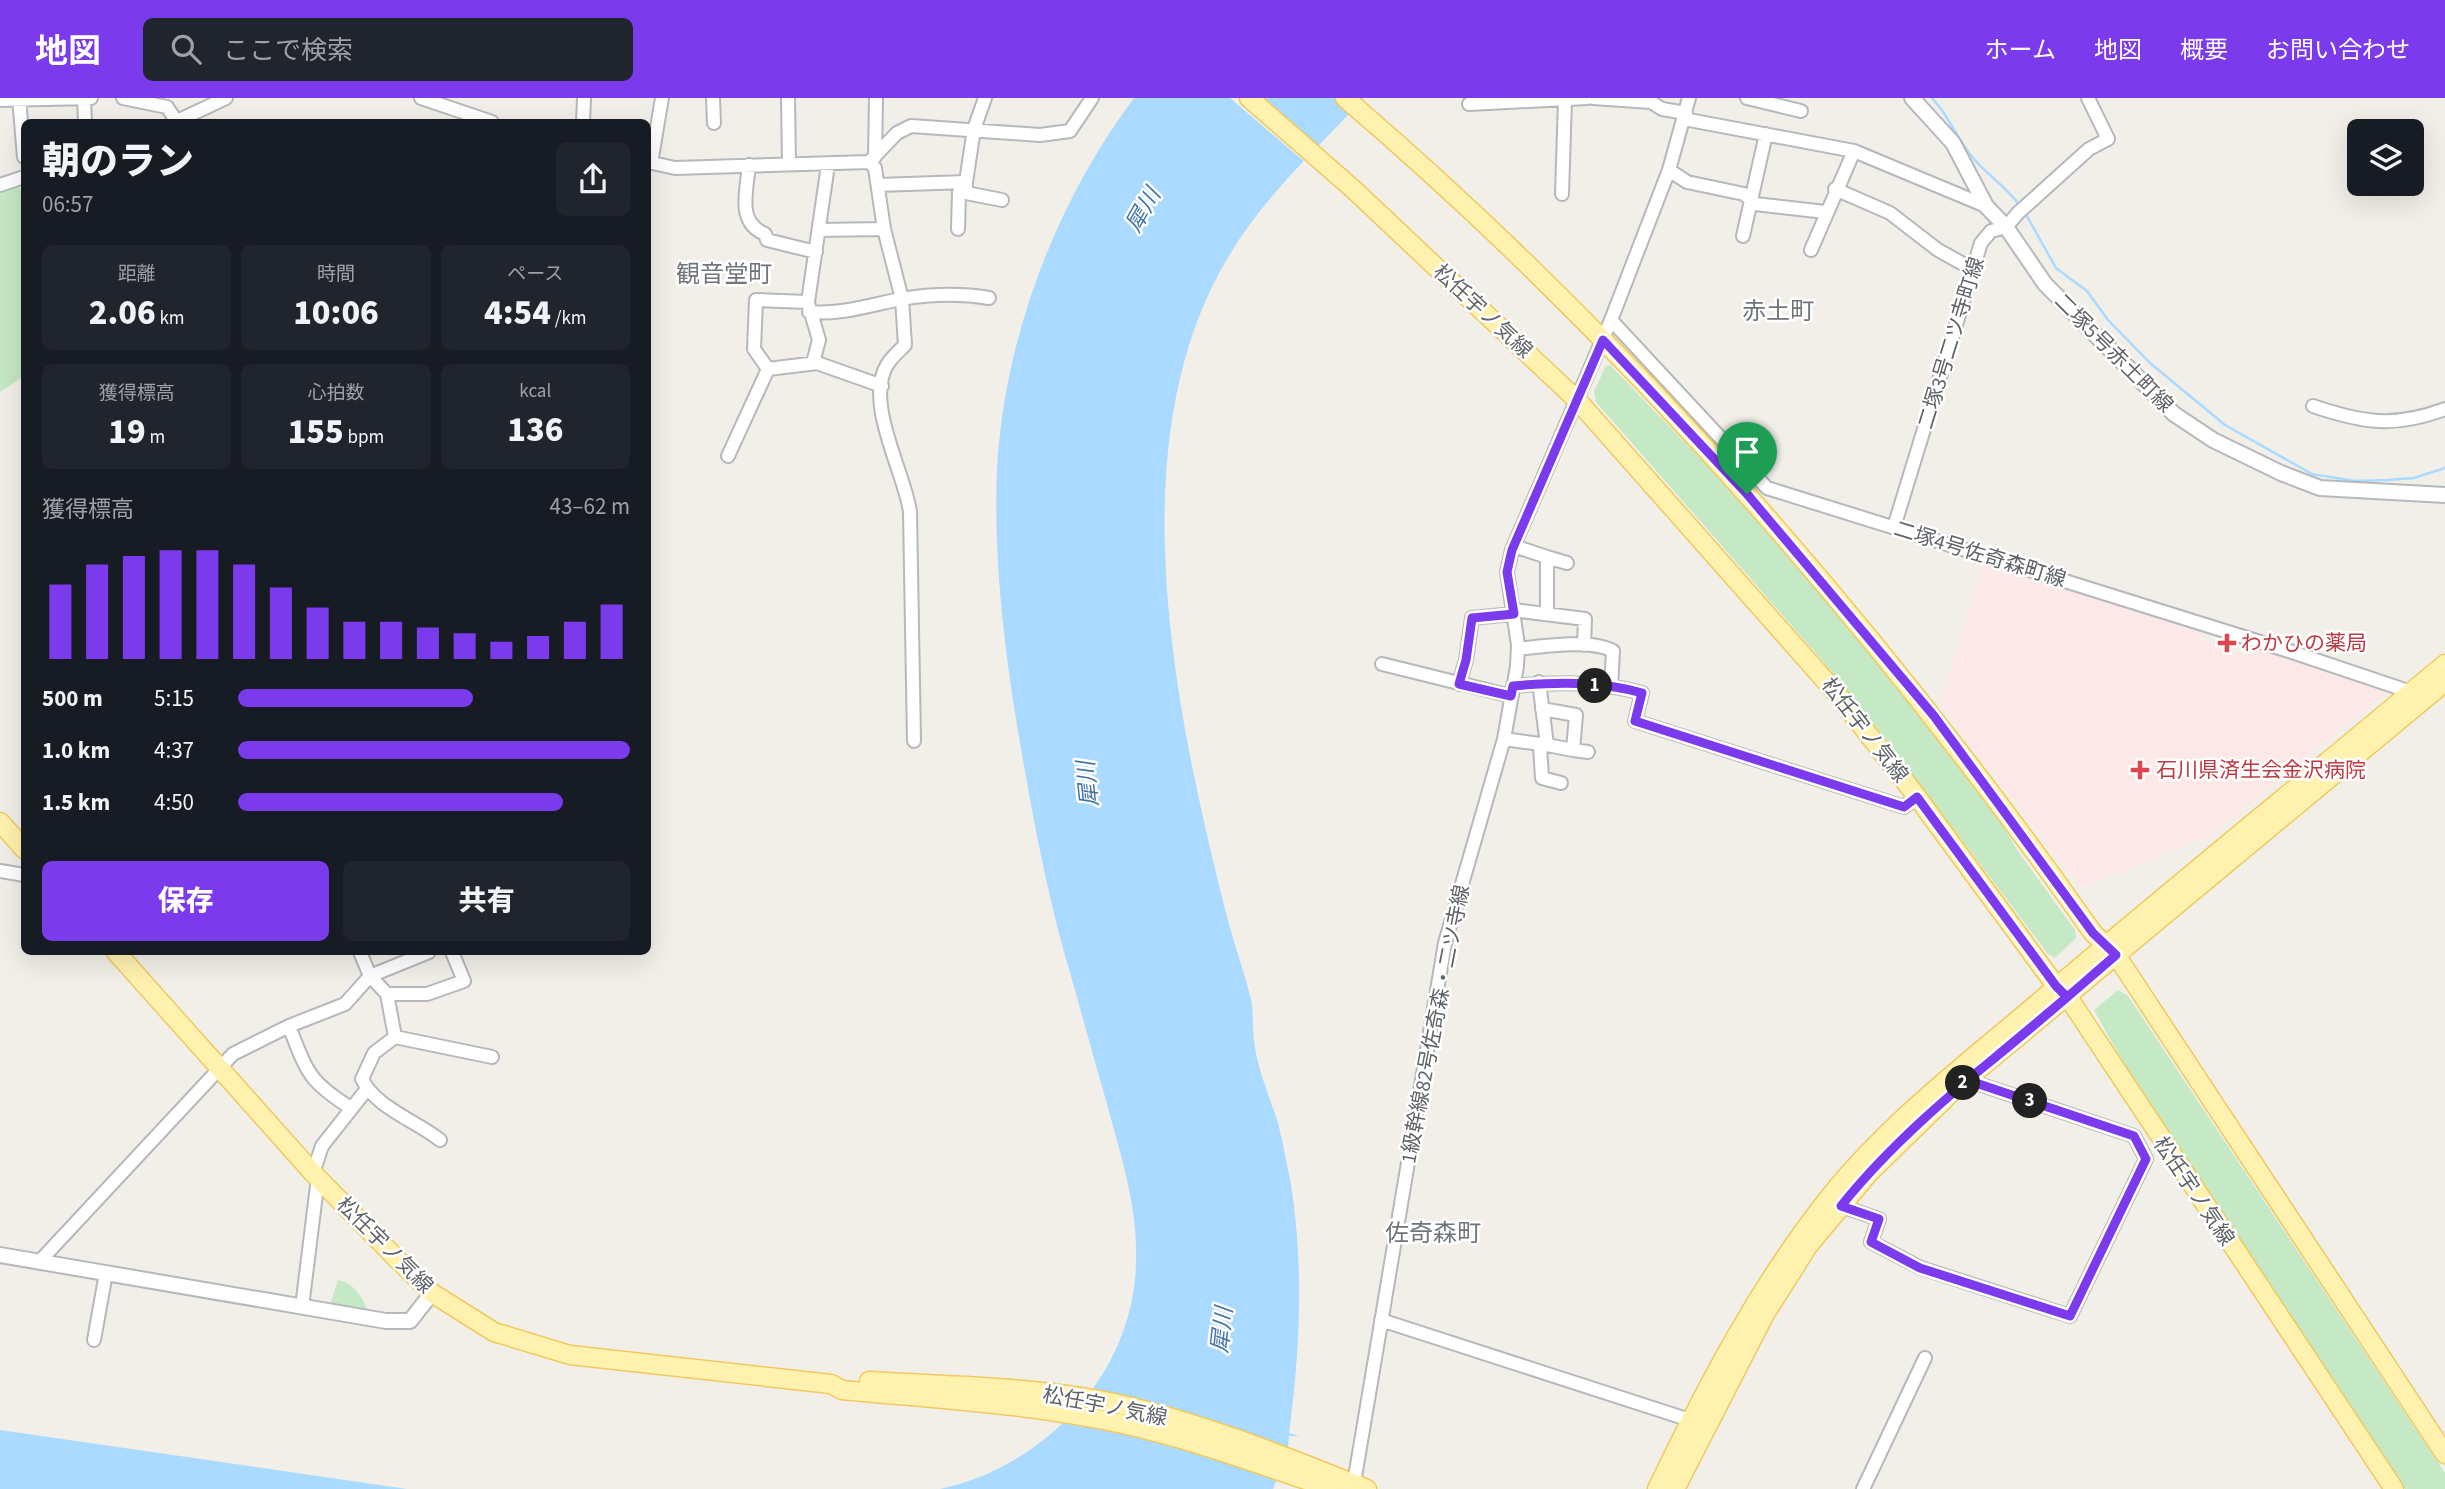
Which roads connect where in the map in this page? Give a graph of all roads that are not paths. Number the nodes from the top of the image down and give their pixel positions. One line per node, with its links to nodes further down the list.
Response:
1 (86, 98): 20 (street); 28 (street)
2 (123, 98): 24 (street)
3 (226, 98): 30 (street)
4 (421, 98): 31 (street)
5 (584, 98): 32 (street)
6 (662, 98): 38 (street)
7 (713, 98): 34 (street)
8 (788, 98): 41 (street)
9 (876, 98): 39 (street)
10 (985, 98): 35 (street)
11 (1092, 98): 35 (street)
12 (1250, 98): 71 (main road, 松任宇ノ気線)
13 (1345, 98): 67 (main road)
14 (1587, 98): 21 (street)
15 (1593, 98): 22 (street)
16 (1689, 98): 27 (street, 1級幹線82号佐奇森・二ツ寺線)
17 (1747, 98): 26 (street)
18 (1912, 98): 53 (street, 二塚5号赤土町線)
19 (2088, 98): 55 (street, 二塚3号二ツ寺町線)
20 (19, 99): 23 (street); 33 (street)
21 (1560, 99): 25 (street); 50 (street)
22 (1627, 99): 27 (street)
23 (0, 100)
24 (168, 102): 29 (street)
25 (1469, 104)
26 (1801, 111)
27 (1685, 116): 36 (street); 44 (street, 1級幹線82号佐奇森・二ツ寺線)
28 (85, 119)
29 (175, 119)
30 (182, 119)
31 (483, 119)
32 (583, 119)
33 (21, 122)
34 (714, 123)
35 (974, 130): 39 (street); 48 (street)
36 (1766, 134): 37 (street); 51 (street)
37 (1854, 150): 49 (street); 53 (street)
38 (651, 152)
39 (872, 160): 43 (street); 47 (street)
40 (651, 162): 42 (street)
41 (789, 163): 42 (street); 43 (street)
42 (749, 165): 61 (street)
43 (828, 165): 58 (street)
44 (1669, 170): 51 (street); 66 (street, 1級幹線82号佐奇森・二ツ寺線)
45 (21, 178): 46 (street)
46 (0, 185)
47 (878, 185): 48 (street); 56 (street)
48 (966, 187): 52 (street); 57 (street)
49 (1835, 189): 54 (street); 62 (street)
50 (1562, 194)
51 (1751, 199): 54 (street); 59 (street)
52 (1002, 200)
53 (1986, 206): 55 (street, 二塚5号赤土町線)
54 (1825, 212): 60 (street)
55 (2006, 227): 62 (street, 二塚3号二ツ寺町線); 77 (street, 二塚5号赤土町線)
56 (884, 229): 58 (street); 64 (street)
57 (958, 229)
58 (819, 230): 61 (street)
59 (1743, 236)
60 (1811, 250)
61 (816, 253): 65 (street)
62 (1975, 270): 78 (street, 二塚3号二ツ寺町線)
63 (989, 298): 64 (street)
64 (902, 299): 65 (street); 70 (street)
65 (809, 307): 68 (street); 69 (street)
66 (1611, 320): 67 (street, 1級幹線82号佐奇森・二ツ寺線); 75 (street)
67 (1603, 340): 71 (street, 1級幹線82号佐奇森・二ツ寺線); 76 (main road)
68 (817, 363): 69 (street); 70 (street)
69 (768, 369): 74 (street)
70 (882, 386): 96 (street)
71 (1578, 401): 79 (street, 1級幹線82号佐奇森・二ツ寺線); 101 (main road, 松任宇ノ気線)
72 (2313, 406): 73 (street)
73 (2445, 409)
74 (728, 456)
75 (1767, 488): 76 (street); 78 (street, 二塚4号佐奇森町線)
76 (1747, 494): 106 (main road)
77 (2445, 495)
78 (1894, 527): 93 (street, 二塚4号佐奇森町線)
79 (1514, 546): 80 (street); 82 (street, 1級幹線82号佐奇森・二ツ寺線)
80 (1547, 557): 81 (street); 83 (street)
81 (1567, 563)
82 (1513, 612): 83 (street); 85 (street, 1級幹線82号佐奇森・二ツ寺線); 90 (street)
83 (1547, 613): 84 (street)
84 (1584, 645): 85 (street); 91 (street)
85 (1518, 649): 92 (street, 1級幹線82号佐奇森・二ツ寺線)
86 (1382, 664): 90 (street)
87 (2445, 664): 93 (main road)
88 (1539, 682): 91 (street); 92 (street); 94 (street)
89 (2445, 682): 106 (main road)
90 (1459, 684): 92 (street)
91 (1611, 687): 101 (street)
92 (1512, 691): 95 (street, 1級幹線82号佐奇森・二ツ寺線)
93 (2411, 692): 106 (main road)
94 (1542, 709): 97 (street); 98 (street)
95 (1504, 739): 97 (street); 129 (street, 1級幹線82号佐奇森・二ツ寺線)
96 (914, 741)
97 (1544, 746): 98 (street); 100 (street)
98 (1573, 750): 99 (street)
99 (1588, 752)
100 (1561, 783)
101 (1917, 797): 112 (main road, 松任宇ノ気線)
102 (0, 822): 103 (main road)
103 (21, 846)
104 (0, 871): 105 (street)
105 (21, 874)
106 (2110, 950): 112 (main road); 134 (main road)
107 (119, 955): 117 (main road, 松任宇ノ気線)
108 (361, 955): 111 (street)
109 (422, 955): 111 (street)
110 (453, 955): 113 (street)
111 (370, 976): 113 (street); 114 (street)
112 (2062, 992): 118 (main road); 133 (main road); 141 (main road, 松任宇ノ気線)
113 (387, 994): 115 (street)
114 (289, 1026): 117 (street); 120 (street)
115 (395, 1037): 116 (street); 119 (street)
116 (492, 1057)
117 (220, 1067): 122 (main road, 松任宇ノ気線); 125 (street)
118 (1967, 1080): 123 (main road); 123 (street)
119 (367, 1089): 120 (street); 121 (street)
120 (351, 1108): 122 (street)
121 (440, 1140)
122 (316, 1176): 127 (main road, 松任宇ノ気線); 128 (street)
123 (1841, 1206): 139 (main road)
124 (0, 1255): 125 (street)
125 (39, 1262): 126 (street)
126 (106, 1273): 128 (street); 130 (street)
127 (432, 1293): 128 (street); 132 (main road, 松任宇ノ気線)
128 (302, 1307)
129 (1381, 1320): 133 (street); 136 (street, 1級幹線82号佐奇森・二ツ寺線)
130 (94, 1340)
131 (1925, 1359): 140 (street)
132 (831, 1384): 135 (main road, 松任宇ノ気線); 135 (main road, 松任宇ノ気線)
133 (1693, 1421): 138 (main road)
134 (2445, 1454)
135 (1302, 1471): 136 (main road, 松任宇ノ気線); 137 (main road, 松任宇ノ気線)
136 (1358, 1487)
137 (1333, 1489)
138 (1657, 1489)
139 (1675, 1489)
140 (1863, 1489)
141 (2394, 1489)

